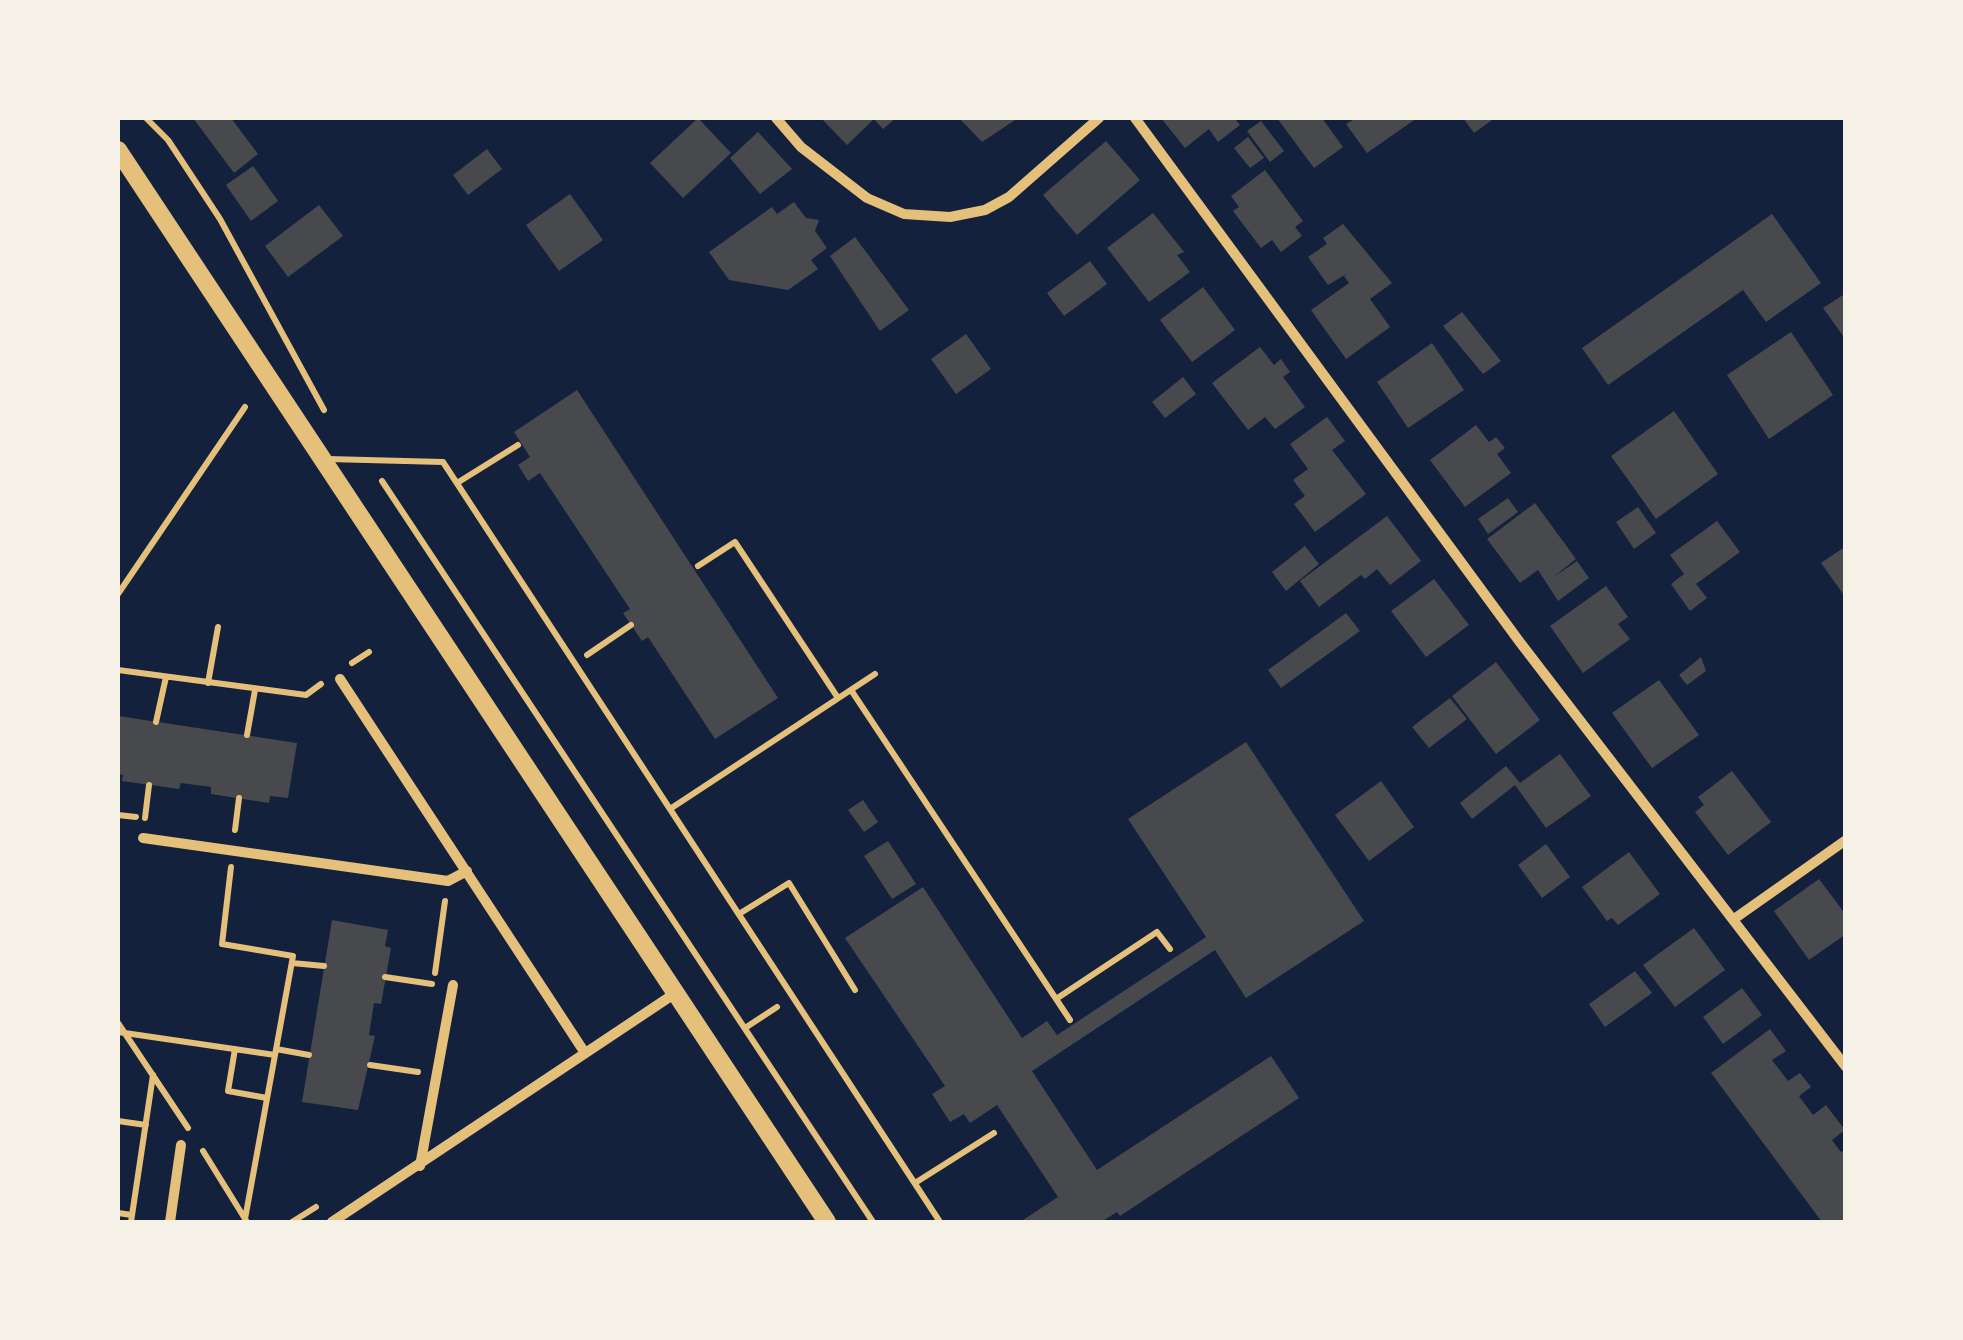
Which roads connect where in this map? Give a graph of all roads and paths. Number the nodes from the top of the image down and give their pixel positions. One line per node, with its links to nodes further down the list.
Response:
1 (146, 118): 7 (path)
2 (776, 118): 3 (street)
3 (1099, 118)
4 (1135, 118): 38 (street)
5 (118, 150): 9 (street)
6 (245, 407): 13 (path)
7 (328, 416)
8 (518, 445): 11 (lane)
9 (321, 459): 10 (lane); 46 (street)
10 (358, 460): 11 (lane); 51 (path)
11 (457, 483): 17 (lane)
12 (698, 566): 25 (lane)
13 (118, 594)
14 (632, 625): 17 (path)
15 (218, 627): 22 (path)
16 (370, 652): 23 (path)
17 (574, 664): 30 (lane)
18 (118, 670): 20 (path)
19 (875, 674): 24 (lane)
20 (166, 677): 22 (path); 26 (path)
21 (340, 679): 35 (street)
22 (208, 683): 23 (path)
23 (254, 690): 27 (path)
24 (851, 690): 25 (lane); 48 (lane)
25 (838, 698): 30 (lane)
26 (156, 722)
27 (246, 736)
28 (150, 785): 31 (path)
29 (239, 798): 34 (path)
30 (670, 810): 37 (lane)
31 (145, 819)
32 (143, 838): 34 (street)
33 (1846, 840): 38 (street)
34 (233, 852): 36 (street); 40 (path)
35 (467, 871): 36 (street); 55 (street)
36 (448, 881): 43 (path)
37 (738, 914): 45 (lane); 47 (lane)
38 (1734, 919): 59 (street)
39 (1170, 949): 48 (lane)
40 (292, 962): 41 (path); 54 (path)
41 (324, 966)
42 (386, 977): 43 (path)
43 (434, 984): 49 (path)
44 (453, 986): 68 (street)
45 (855, 990)
46 (674, 994): 55 (street); 77 (street)
47 (792, 997): 51 (path); 69 (lane)
48 (1056, 999): 50 (lane)
49 (431, 1002)
50 (1070, 1020)
51 (745, 1028): 78 (path)
52 (118, 1032): 53 (path)
53 (235, 1049): 54 (path); 63 (path)
54 (276, 1052): 56 (path); 63 (path)
55 (585, 1053): 68 (street)
56 (309, 1055)
57 (422, 1055): 60 (path)
58 (370, 1065): 60 (path)
59 (1846, 1067)
60 (419, 1072): 62 (path)
61 (154, 1074): 65 (path)
62 (416, 1090)
63 (267, 1098): 73 (path)
64 (118, 1122): 65 (path)
65 (146, 1125): 72 (path)
66 (994, 1134): 69 (lane)
67 (181, 1145): 74 (street)
68 (420, 1166): 76 (street)
69 (915, 1183): 79 (lane)
70 (324, 1202): 75 (path)
71 (118, 1213): 72 (path)
72 (132, 1219)
73 (245, 1220)
74 (170, 1222)
75 (292, 1222)
76 (332, 1222)
77 (828, 1222)
78 (874, 1222)
79 (940, 1222)

